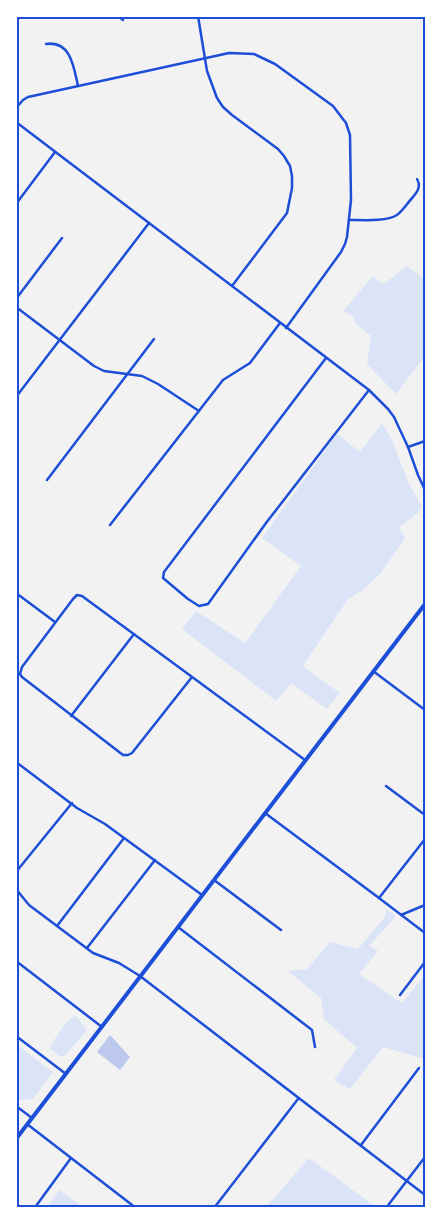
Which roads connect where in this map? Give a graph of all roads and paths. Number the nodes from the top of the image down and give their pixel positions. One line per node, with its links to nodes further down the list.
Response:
1 (118, 16): 3 (street)
2 (198, 16): 5 (street)
3 (123, 20)
4 (46, 44): 6 (street)
5 (205, 58): 6 (street); 12 (street); 15 (street)
6 (78, 86): 7 (street)
7 (16, 108)
8 (16, 122): 9 (street)
9 (55, 152): 11 (street); 13 (street)
10 (417, 179): 12 (street)
11 (16, 204)
12 (349, 220): 19 (street)
13 (149, 223): 15 (street); 21 (street)
14 (62, 238): 16 (street)
15 (232, 286): 18 (street)
16 (16, 299)
17 (16, 307): 21 (street)
18 (280, 323): 19 (street); 26 (street)
19 (286, 328): 22 (street)
20 (154, 339): 23 (street)
21 (59, 340): 23 (street); 25 (street)
22 (326, 358): 24 (street); 24 (street)
23 (127, 374): 26 (street); 29 (street)
24 (369, 390): 28 (street)
25 (16, 397)
26 (199, 411): 31 (street)
27 (425, 441): 28 (street)
28 (408, 447): 30 (street)
29 (47, 480)
30 (425, 490)
31 (110, 526)
32 (16, 593): 34 (street)
33 (425, 604): 36 (highway)
34 (55, 623): 35 (street); 39 (street)
35 (134, 634): 37 (street); 39 (street)
36 (373, 671): 38 (street); 40 (highway)
37 (192, 677): 39 (street); 40 (street)
38 (425, 710)
39 (71, 716)
40 (305, 760): 44 (highway)
41 (16, 762): 43 (street)
42 (386, 786): 45 (street)
43 (72, 803): 46 (street); 49 (street)
44 (265, 813): 50 (highway); 53 (street)
45 (425, 815)
46 (124, 838): 48 (street); 56 (street)
47 (425, 838): 53 (street)
48 (155, 860): 52 (street); 60 (street)
49 (16, 872)
50 (214, 880): 52 (highway); 58 (street)
51 (16, 889): 56 (street)
52 (202, 895): 57 (highway)
53 (379, 898): 55 (street)
54 (425, 905): 55 (street)
55 (401, 915): 59 (street)
56 (57, 926): 60 (street)
57 (178, 927): 63 (highway); 67 (street)
58 (280, 930)
59 (425, 933)
60 (87, 949): 63 (street)
61 (16, 961): 65 (street)
62 (425, 962): 64 (street)
63 (140, 976): 65 (highway); 70 (street)
64 (400, 995)
65 (102, 1027): 69 (highway)
66 (16, 1036): 69 (street)
67 (315, 1047)
68 (419, 1068): 75 (street)
69 (66, 1074): 72 (highway)
70 (298, 1099): 75 (street); 82 (street)
71 (16, 1106): 72 (street)
72 (32, 1118): 73 (highway)
73 (27, 1124): 74 (highway); 77 (street)
74 (16, 1139)
75 (360, 1145): 78 (street)
76 (425, 1157): 78 (street)
77 (71, 1158): 80 (street); 81 (street)
78 (407, 1181): 79 (street); 83 (street)
79 (425, 1195)
80 (36, 1206)
81 (136, 1208)
82 (214, 1208)
83 (386, 1208)

